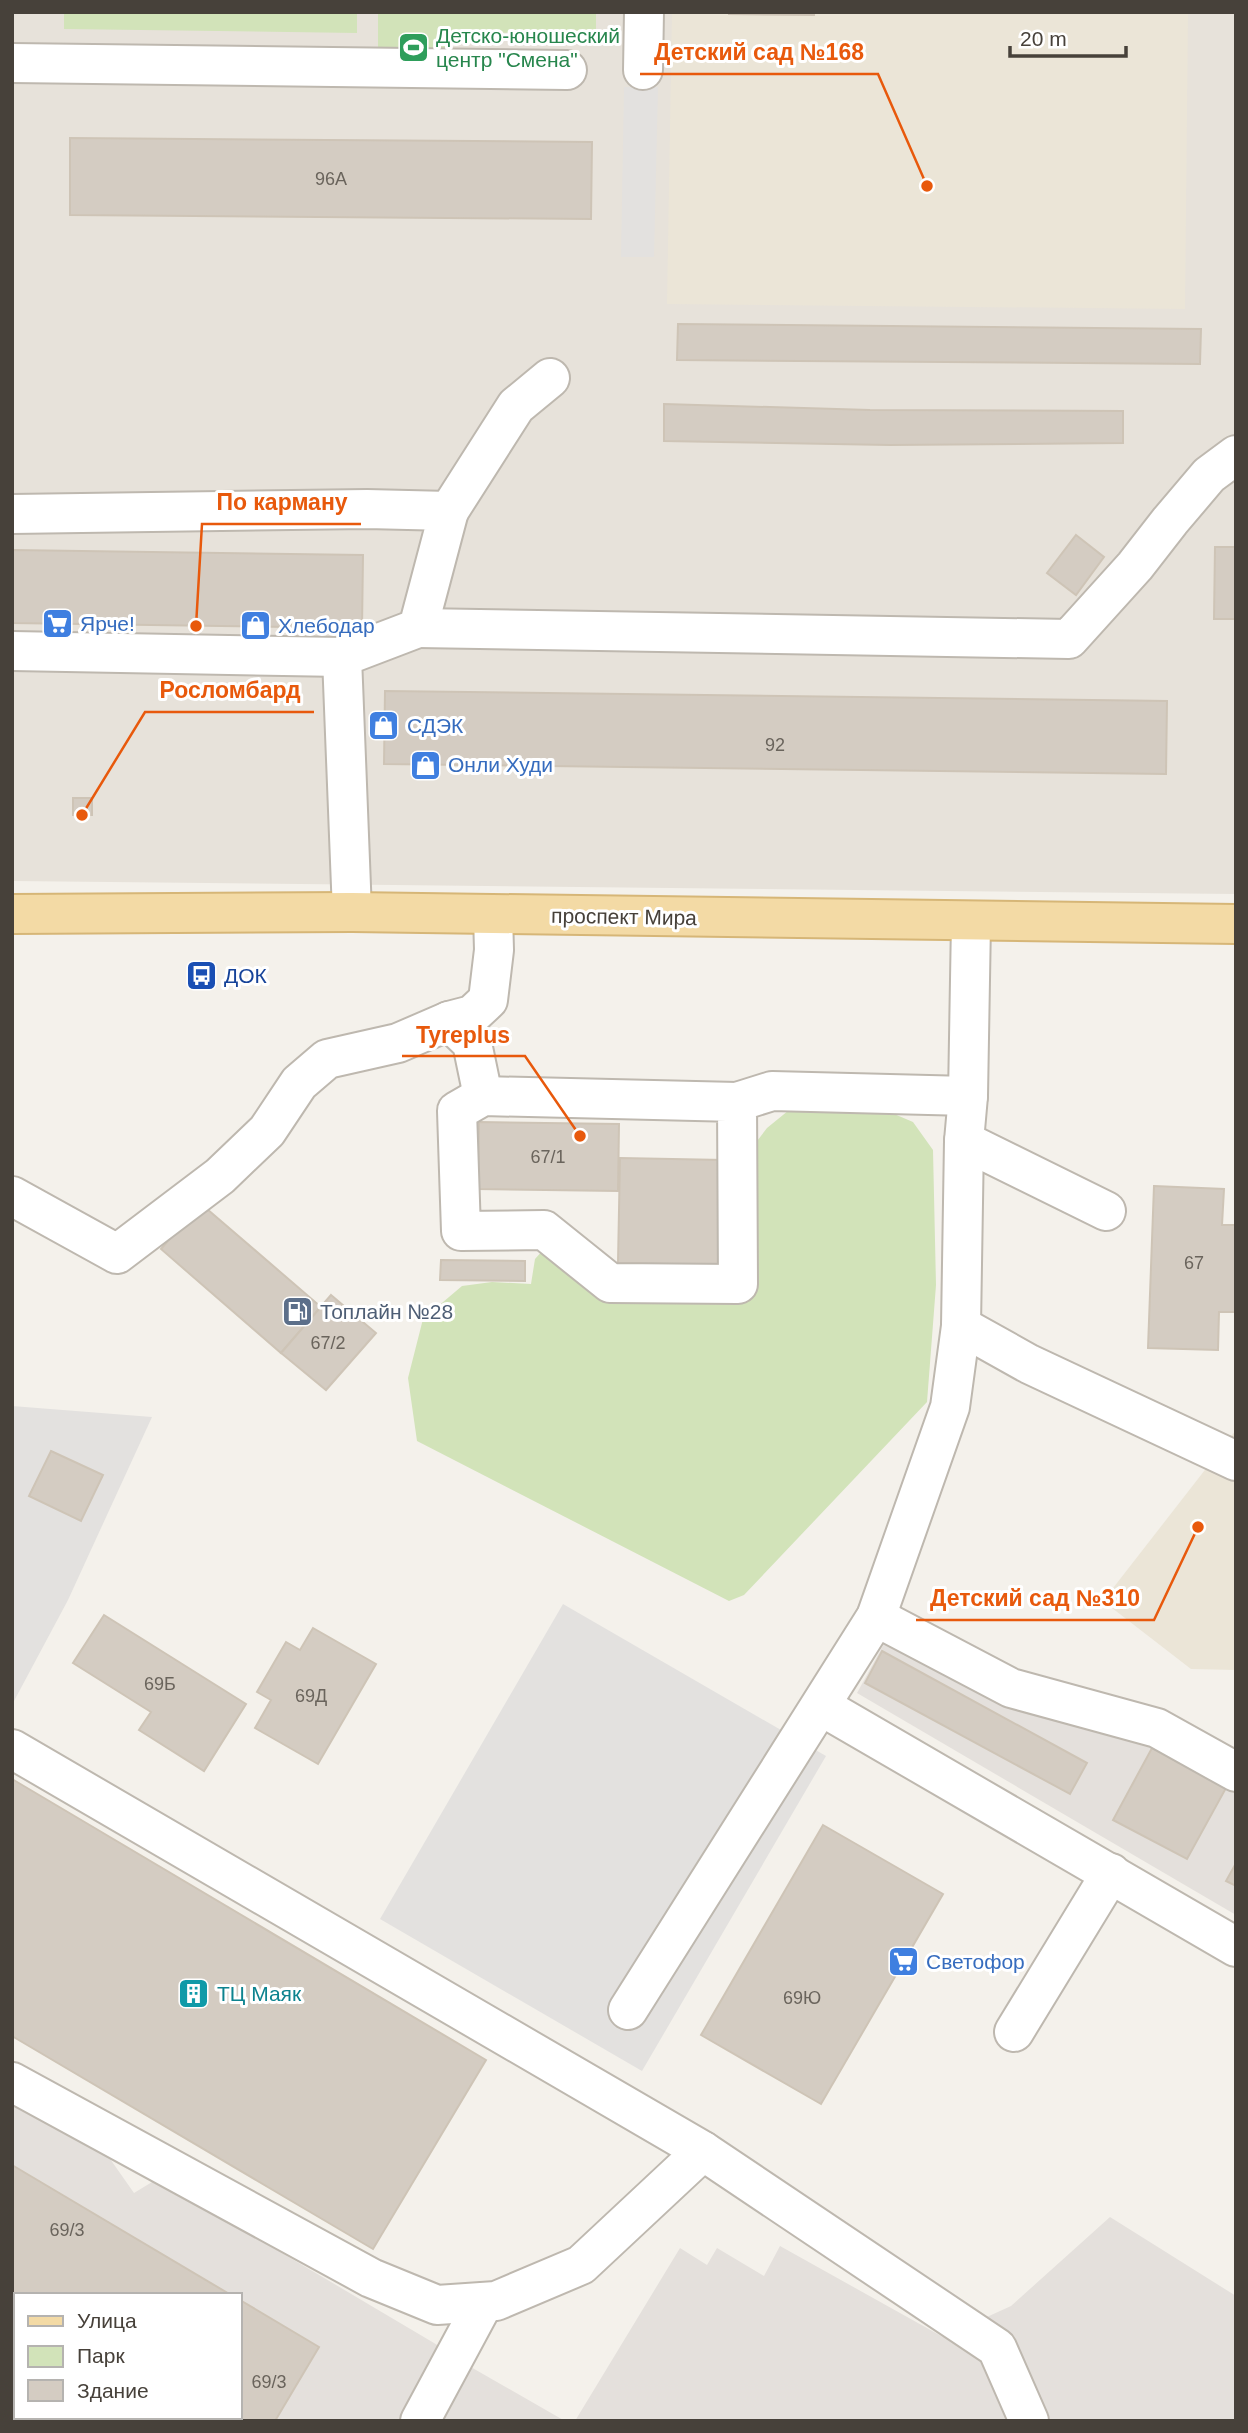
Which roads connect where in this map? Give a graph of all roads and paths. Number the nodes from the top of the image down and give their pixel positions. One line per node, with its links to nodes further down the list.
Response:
1 (644, 12): 4 (lane)
2 (12, 63): 3 (lane)
3 (566, 69)
4 (643, 70)
5 (550, 378): 7 (lane)
6 (1236, 456): 9 (lane)
7 (449, 511): 8 (lane); 9 (lane)
8 (12, 514)
9 (418, 628): 11 (lane)
10 (12, 651): 11 (lane)
11 (342, 657): 12 (lane)
12 (352, 912): 13 (main road, проспект Мира); 14 (main road, проспект Мира)
13 (12, 914)
14 (494, 915): 15 (main road, проспект Мира); 17 (lane)
15 (971, 922): 16 (main road, проспект Мира); 19 (lane)
16 (1236, 924)
17 (449, 1021): 18 (lane); 22 (lane)
18 (483, 1096): 20 (lane); 20 (lane)
19 (968, 1096): 20 (lane); 21 (lane)
20 (737, 1102)
21 (964, 1141): 23 (lane); 24 (lane)
22 (12, 1196)
23 (1107, 1211)
24 (961, 1326): 25 (lane); 26 (lane)
25 (1236, 1461)
26 (876, 1617): 27 (lane); 29 (lane)
27 (821, 1706): 30 (lane); 32 (lane)
28 (12, 1749): 35 (lane)
29 (1236, 1772)
30 (1111, 1873): 31 (lane); 33 (lane)
31 (1236, 1947)
32 (628, 2010)
33 (1014, 2032)
34 (12, 2082): 36 (lane)
35 (703, 2151): 36 (lane); 38 (lane)
36 (484, 2302): 37 (lane)
37 (419, 2421)
38 (1029, 2421)

